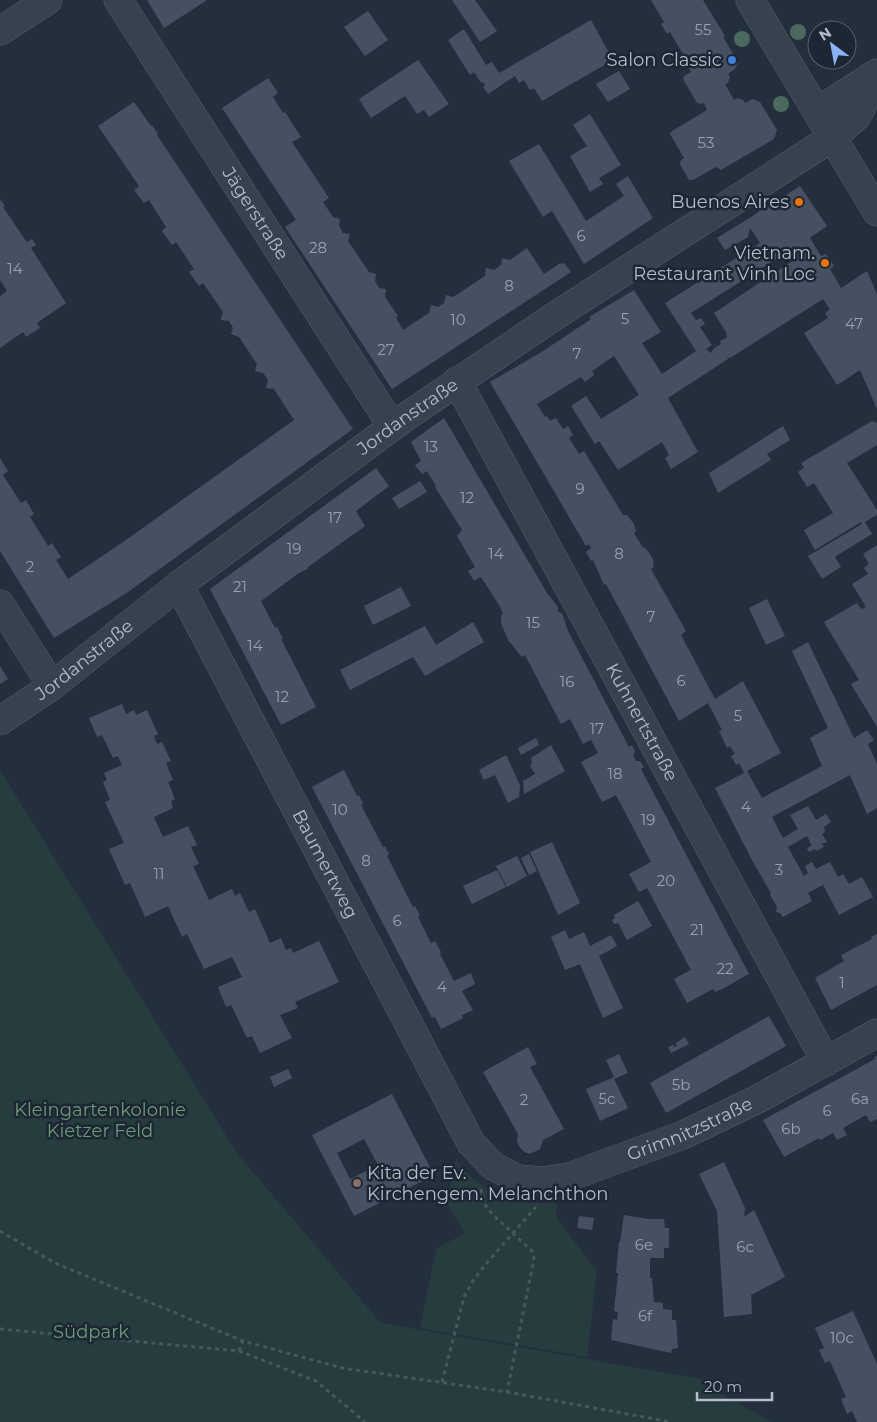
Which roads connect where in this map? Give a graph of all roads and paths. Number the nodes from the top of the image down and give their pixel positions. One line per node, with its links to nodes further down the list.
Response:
1 (48, 0): 4 (street)
2 (118, 0): 10 (street, Jägerstraße)
3 (750, 0): 6 (street)
4 (0, 31)
5 (877, 75): 6 (street); 7 (street, Jordanstraße)
6 (818, 111): 7 (street)
7 (833, 137): 8 (street); 9 (street, Jordanstraße)
8 (877, 212)
9 (457, 381): 10 (street, Jordanstraße); 16 (street, Kuhnertstraße)
10 (392, 426): 11 (street, Jordanstraße)
11 (179, 585): 13 (street, Jordanstraße); 17 (street, Baumertweg)
12 (0, 604): 13 (street)
13 (52, 686): 14 (street, Jordanstraße)
14 (0, 720)
15 (877, 1033): 16 (street, Grimnitzstraße)
16 (826, 1062): 17 (street, Grimnitzstraße)
17 (471, 1143)
18 (481, 1188): 21 (path)
19 (536, 1203): 21 (path)
20 (0, 1231): 23 (path)
21 (514, 1233): 25 (path); 26 (path)
22 (0, 1328): 24 (path)
23 (243, 1341): 24 (path); 25 (path)
24 (239, 1351): 27 (path)
25 (442, 1382): 26 (path)
26 (507, 1392): 28 (path)
27 (365, 1422)
28 (671, 1422)

